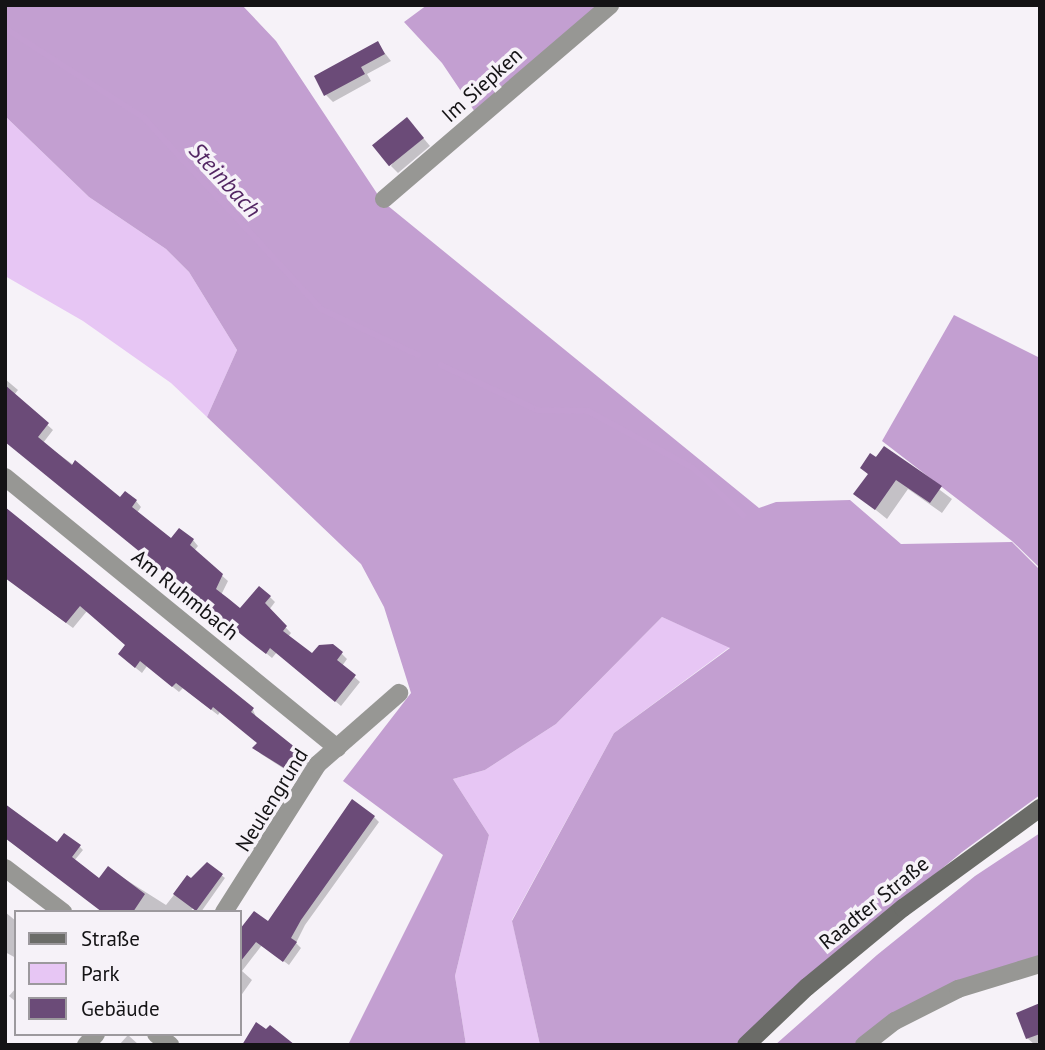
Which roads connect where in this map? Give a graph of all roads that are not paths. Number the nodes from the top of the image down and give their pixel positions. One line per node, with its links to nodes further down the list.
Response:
1 (610, 5): 2 (street, Im Siepken)
2 (384, 199)
3 (5, 477): 5 (street, Am Ruhmbach)
4 (399, 693): 5 (street, Neulengrund)
5 (337, 748): 9 (street, Neulengrund)
6 (1040, 808): 11 (main road, Raadter Straße)
7 (5, 868): 8 (street)
8 (60, 910)
9 (225, 910)
10 (1040, 964): 12 (street)
11 (746, 1045)
12 (863, 1045)

